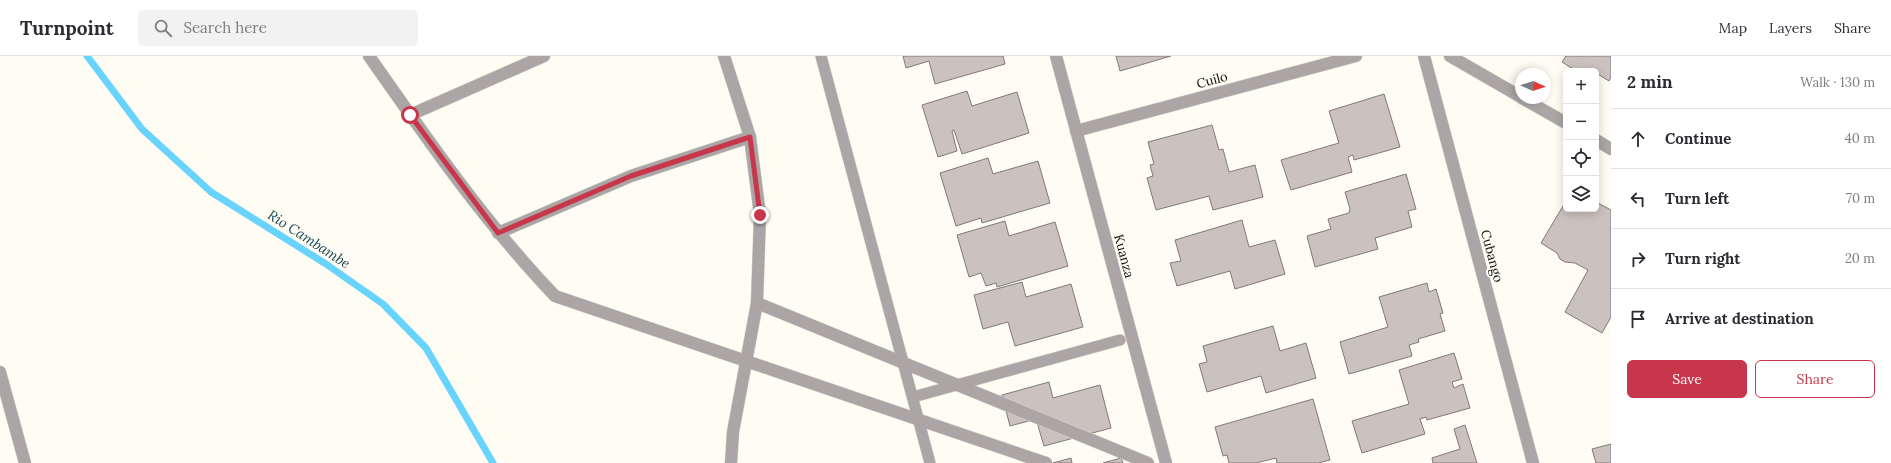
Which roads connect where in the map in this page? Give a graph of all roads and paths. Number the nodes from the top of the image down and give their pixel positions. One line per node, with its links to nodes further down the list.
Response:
1 (369, 56): 11 (street)
2 (544, 56): 11 (street)
3 (724, 56): 14 (street)
4 (821, 56): 21 (lane)
5 (1056, 56): 13 (street, Kuanza)
6 (1356, 56): 13 (street, Cuilo)
7 (1424, 56): 28 (street, Cubango)
8 (1450, 56): 9 (street)
9 (1515, 94)
10 (1533, 104): 12 (street)
11 (410, 115): 17 (street)
12 (1563, 121)
13 (1076, 131): 27 (street, Kuanza)
14 (750, 137): 17 (street); 18 (street)
15 (1599, 142): 16 (street)
16 (1611, 149)
17 (498, 233): 25 (street)
18 (757, 303): 23 (street); 26 (street)
19 (1120, 340): 21 (lane)
20 (0, 372): 22 (street)
21 (912, 397): 24 (lane)
22 (25, 463)
23 (731, 463)
24 (930, 463)
25 (1046, 463)
26 (1148, 463)
27 (1166, 463)
28 (1533, 463)

